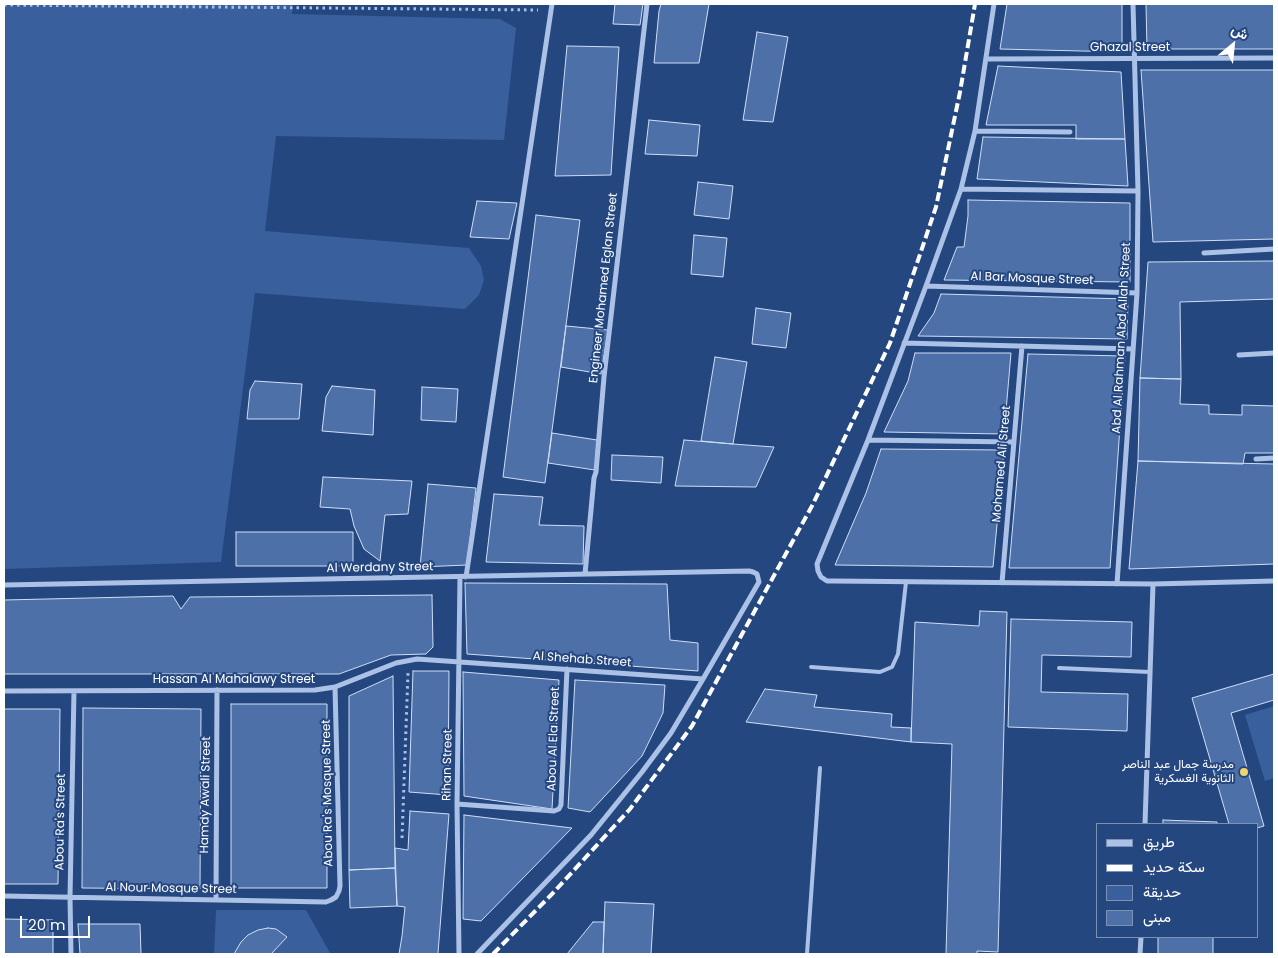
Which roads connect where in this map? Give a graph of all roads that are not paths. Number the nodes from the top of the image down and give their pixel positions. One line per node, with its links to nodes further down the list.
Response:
1 (552, 4): 26 (street, Rihan Street)
2 (647, 4): 25 (street, Engineer Mohamed Eglan Street)
3 (994, 4): 7 (street)
4 (1133, 4): 5 (street, Abd Al Rahman Abd Allah Street)
5 (1134, 58): 6 (street, Ghazal Street); 7 (street, Ghazal Street); 11 (street, Abd Al Rahman Abd Allah Street)
6 (1274, 58)
7 (986, 59): 8 (street)
8 (975, 131): 9 (street); 10 (street)
9 (1070, 132)
10 (961, 189): 11 (street); 14 (street)
11 (1138, 191): 15 (street, Abd Al Rahman Abd Allah Street)
12 (1274, 249): 13 (street)
13 (1204, 253)
14 (926, 286): 15 (street, Al Bar Mosque Street); 16 (street)
15 (1137, 293): 18 (street, Abd Al Rahman Abd Allah Street)
16 (904, 343): 17 (street); 21 (street)
17 (1022, 346): 18 (street); 22 (street, Mohamed Ali Street)
18 (1133, 349): 30 (street, Abd Al Rahman Abd Allah Street)
19 (1274, 354): 20 (street)
20 (1239, 356)
21 (868, 440): 22 (street); 28 (street)
22 (1014, 442): 29 (street, Mohamed Ali Street)
23 (1274, 458): 24 (street)
24 (1256, 459)
25 (585, 574): 26 (street, Al Werdany Street); 38 (street, Al Werdany Street)
26 (462, 577): 32 (street, Al Werdany Street); 33 (street, Rihan Street)
27 (1274, 581): 31 (street)
28 (906, 582): 29 (street); 34 (lane)
29 (1002, 583): 30 (street)
30 (1117, 584): 31 (street)
31 (1153, 584): 37 (street)
32 (4, 585)
33 (460, 662): 36 (street, Al Shehab Street); 39 (street, Hassan Al Mahalawy Street); 44 (street, Rihan Street)
34 (811, 667)
35 (1059, 668): 37 (lane)
36 (567, 669): 38 (street, Al Shehab Street); 44 (street, Abou Al Ela Street)
37 (1150, 672): 45 (street)
38 (703, 679): 53 (street)
39 (335, 687): 40 (street, Hassan Al Mahalawy Street); 47 (street, Abou Ra's Mosque Street)
40 (217, 690): 42 (street, Hassan Al Mahalawy Street); 49 (street, Hamdy Awali Street)
41 (4, 691): 42 (street, Hassan Al Mahalawy Street)
42 (74, 691): 48 (street, Abou Ra's Street)
43 (820, 768): 54 (lane)
44 (458, 804): 52 (street, Rihan Street)
45 (1145, 823)
46 (4, 896): 48 (street, Al Nour Mosque Street)
47 (336, 896): 49 (street, Al Nour Mosque Street)
48 (70, 897): 49 (street, Al Nour Mosque Street); 51 (street, Abou Ra's Street)
49 (216, 900)
50 (1141, 938): 55 (street)
51 (71, 954)
52 (459, 954)
53 (477, 954)
54 (807, 954)
55 (1140, 954)

